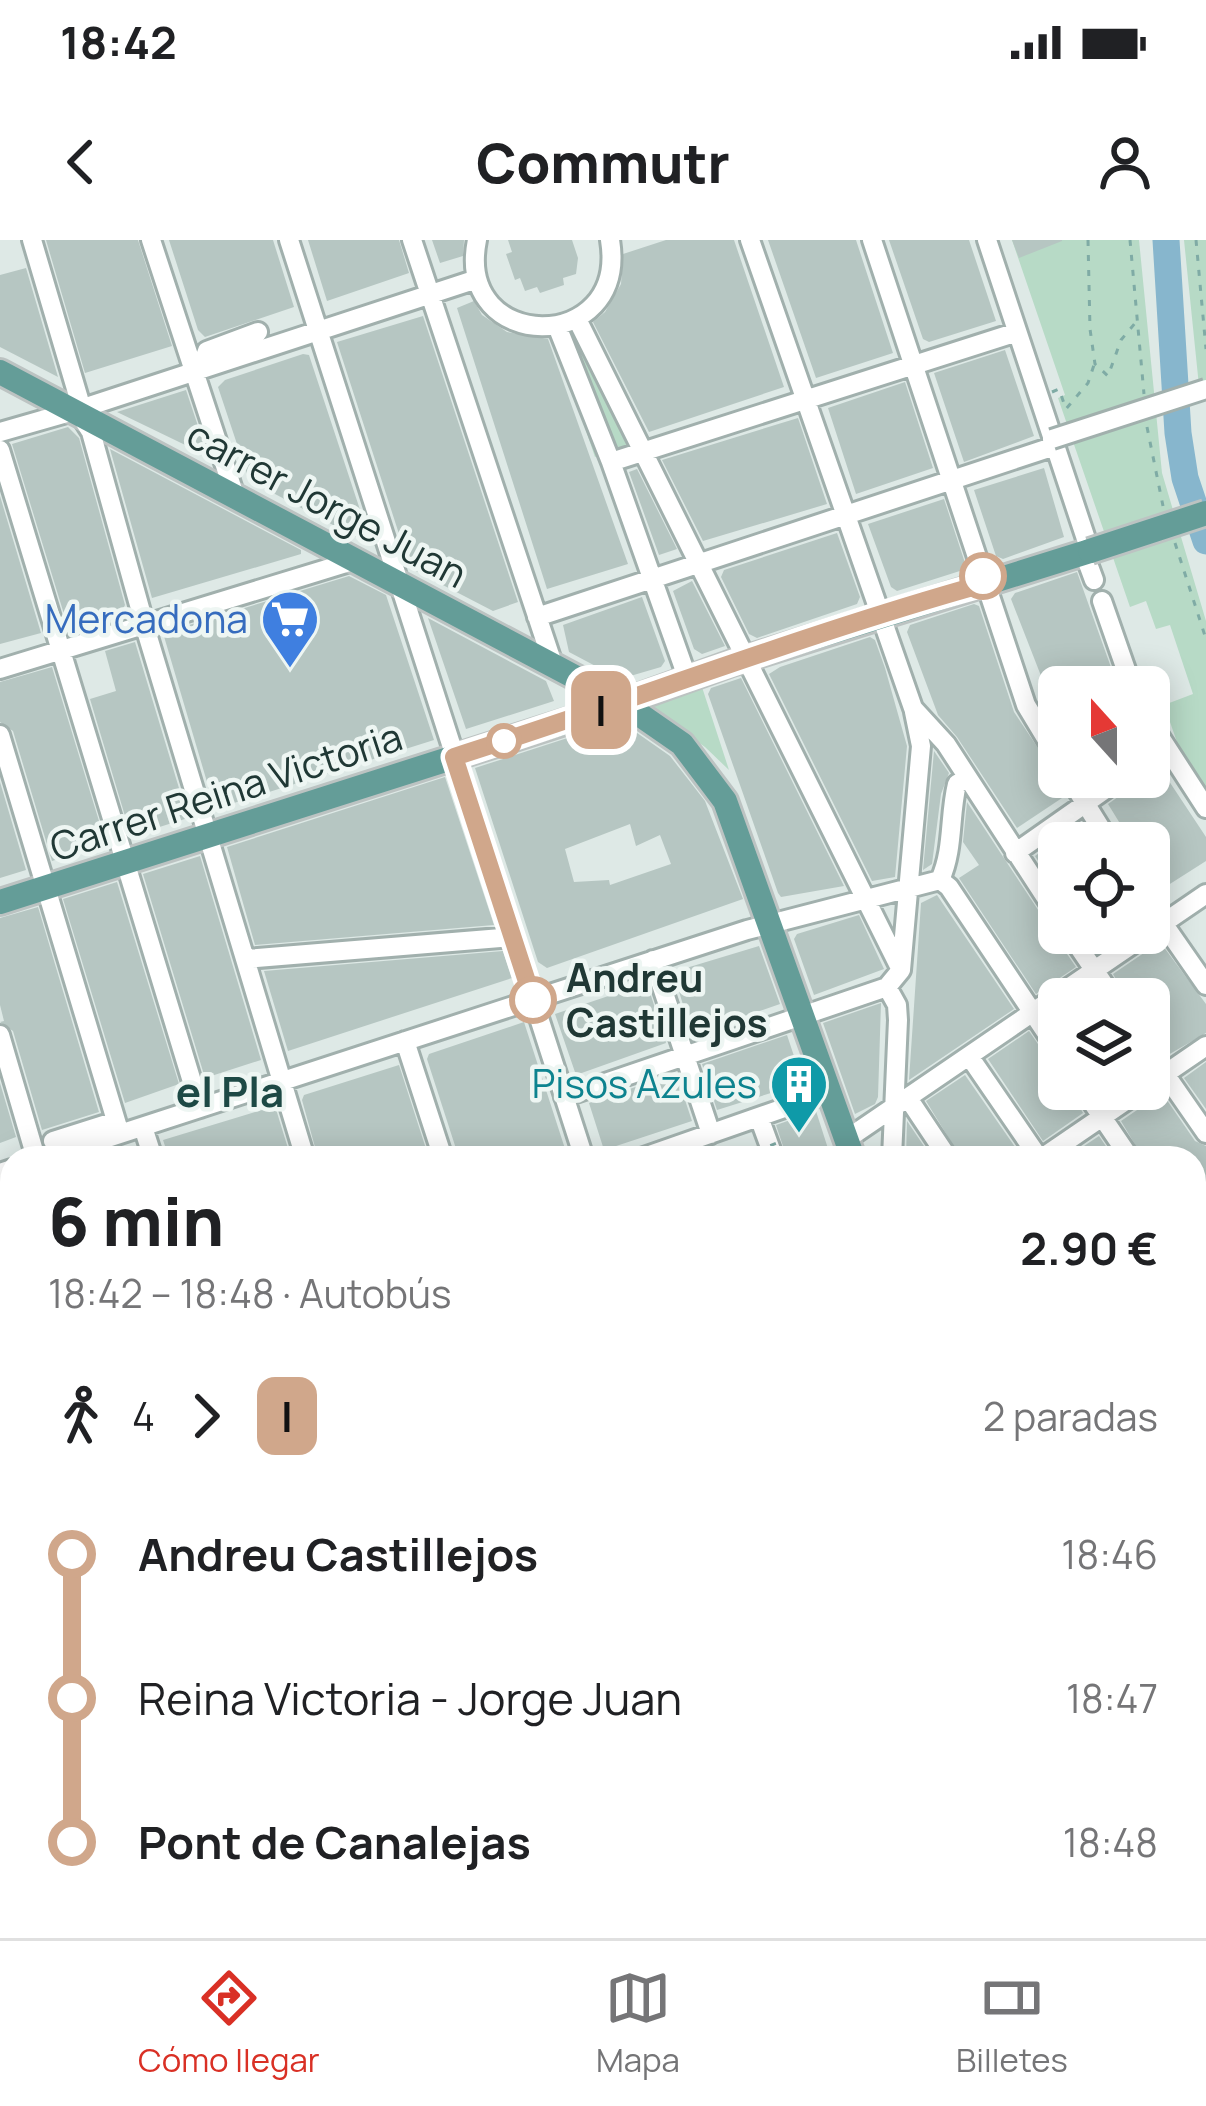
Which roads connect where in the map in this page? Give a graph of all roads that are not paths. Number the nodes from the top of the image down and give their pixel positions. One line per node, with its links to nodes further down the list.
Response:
1 (32, 240): 22 (street)
2 (151, 240): 18 (street)
3 (289, 240): 14 (street)
4 (412, 240): 11 (street)
5 (477, 240): 10 (street)
6 (610, 240): 12 (street)
7 (750, 240): 21 (street)
8 (872, 240): 17 (street)
9 (987, 240): 16 (street)
10 (477, 279): 11 (street); 13 (street)
11 (430, 294): 14 (street); 40 (street)
12 (577, 319): 13 (street); 26 (street)
13 (557, 326): 27 (street)
14 (317, 330): 18 (street); 36 (street)
15 (258, 332): 18 (street)
16 (1017, 332): 17 (street); 24 (street)
17 (914, 365): 21 (street); 28 (street)
18 (197, 370): 22 (street); 29 (street)
19 (0, 372): 22 (main road, carrer Jorge Juan)
20 (1206, 388): 24 (street, bridge)
21 (806, 400): 26 (street); 30 (street)
22 (77, 410): 23 (street); 29 (main road, carrer Jorge Juan); 42 (street)
23 (0, 431)
24 (1053, 442): 28 (street); 32 (street)
25 (0, 450): 43 (street)
26 (642, 452): 27 (street); 34 (street)
27 (610, 461): 35 (street)
28 (952, 481): 30 (street); 38 (street)
29 (235, 496): 33 (main road, carrer Jorge Juan)
30 (846, 513): 34 (street); 41 (street)
31 (1206, 513): 32 (main road, Carrer Reina Victoria, bridge)
32 (1087, 552): 37 (street); 38 (main road, Carrer Reina Victoria)
33 (356, 560): 36 (main road, carrer Jorge Juan); 42 (street)
34 (699, 564): 35 (street); 44 (street)
35 (652, 579): 40 (street); 48 (street)
36 (397, 580): 46 (main road, carrer Jorge Juan); 53 (street)
37 (1094, 580)
38 (983, 584): 41 (main road, Carrer Reina Victoria); 51 (street)
39 (1104, 608): 45 (street)
40 (537, 616): 46 (street)
41 (881, 616): 44 (main road, Carrer Reina Victoria); 50 (street)
42 (146, 625): 43 (street); 61 (street)
43 (60, 651): 47 (street); 63 (street)
44 (748, 658): 48 (main road, Carrer Reina Victoria); 69 (street)
45 (1125, 666)
46 (554, 668): 49 (main road, carrer Jorge Juan)
47 (0, 669)
48 (687, 677): 49 (main road, Carrer Reina Victoria)
49 (620, 701): 53 (main road, Carrer Reina Victoria); 72 (main road, carrer Jorge Juan)
50 (913, 708): 55 (street); 67 (street)
51 (1038, 725)
52 (0, 735): 65 (street)
53 (454, 757): 61 (main road, Carrer Reina Victoria); 74 (street)
54 (1170, 768): 59 (street)
55 (968, 778): 62 (street); 64 (street)
56 (1081, 798): 58 (street)
57 (1093, 798): 58 (street)
58 (1085, 804): 60 (street); 62 (street)
59 (1206, 808)
60 (1097, 822)
61 (209, 835): 63 (main road, Carrer Reina Victoria); 77 (street)
62 (1015, 853): 66 (street)
63 (124, 862): 65 (main road, Carrer Reina Victoria); 99 (street)
64 (940, 880): 67 (street); 85 (street)
65 (46, 887): 70 (main road, Carrer Reina Victoria); 105 (street)
66 (1038, 887)
67 (909, 888): 69 (street); 79 (street)
68 (1206, 894): 71 (street)
69 (865, 898): 72 (street); 79 (street)
70 (0, 902)
71 (1170, 919)
72 (769, 923): 78 (street); 86 (main road, carrer Jorge Juan)
73 (1170, 935): 82 (street)
74 (512, 937): 77 (street); 84 (street)
75 (1083, 954): 80 (street)
76 (1119, 954): 80 (street)
77 (246, 959): 94 (street)
78 (653, 961): 84 (street); 91 (street)
79 (902, 970): 83 (street)
80 (1095, 971): 81 (street); 85 (street)
81 (1100, 978)
82 (1206, 985)
83 (887, 987): 86 (street); 98 (street)
84 (533, 1000): 89 (street); 96 (street)
85 (1033, 1013): 87 (street); 92 (street)
86 (802, 1016): 91 (street); 95 (main road, carrer Jorge Juan)
87 (1038, 1020)
88 (0, 1035): 108 (street)
89 (405, 1041): 94 (street); 112 (street)
90 (1206, 1046): 93 (street)
91 (684, 1056): 96 (street); 107 (street)
92 (969, 1056): 98 (street); 120 (street)
93 (1170, 1071)
94 (283, 1081): 99 (street); 111 (street)
95 (830, 1092): 102 (street); 116 (main road, carrer Jorge Juan)
96 (564, 1097): 113 (street)
97 (1170, 1099): 106 (street)
98 (900, 1103): 117 (street); 118 (street); 119 (street)
99 (200, 1108): 104 (street)
100 (1098, 1110): 103 (street)
101 (1112, 1110): 103 (street)
102 (759, 1117): 107 (street); 115 (street)
103 (1102, 1117): 121 (street); 122 (street)
104 (143, 1126): 105 (street); 110 (street)
105 (118, 1127): 109 (street)
106 (1206, 1132)
107 (711, 1134): 114 (street)
108 (32, 1146)
109 (59, 1146)
110 (149, 1146)
111 (302, 1146)
112 (439, 1146)
113 (580, 1146)
114 (694, 1146)
115 (770, 1146)
116 (849, 1146)
117 (852, 1146)
118 (894, 1146)
119 (938, 1146)
120 (1032, 1146)
121 (1058, 1146)
122 (1122, 1146)

